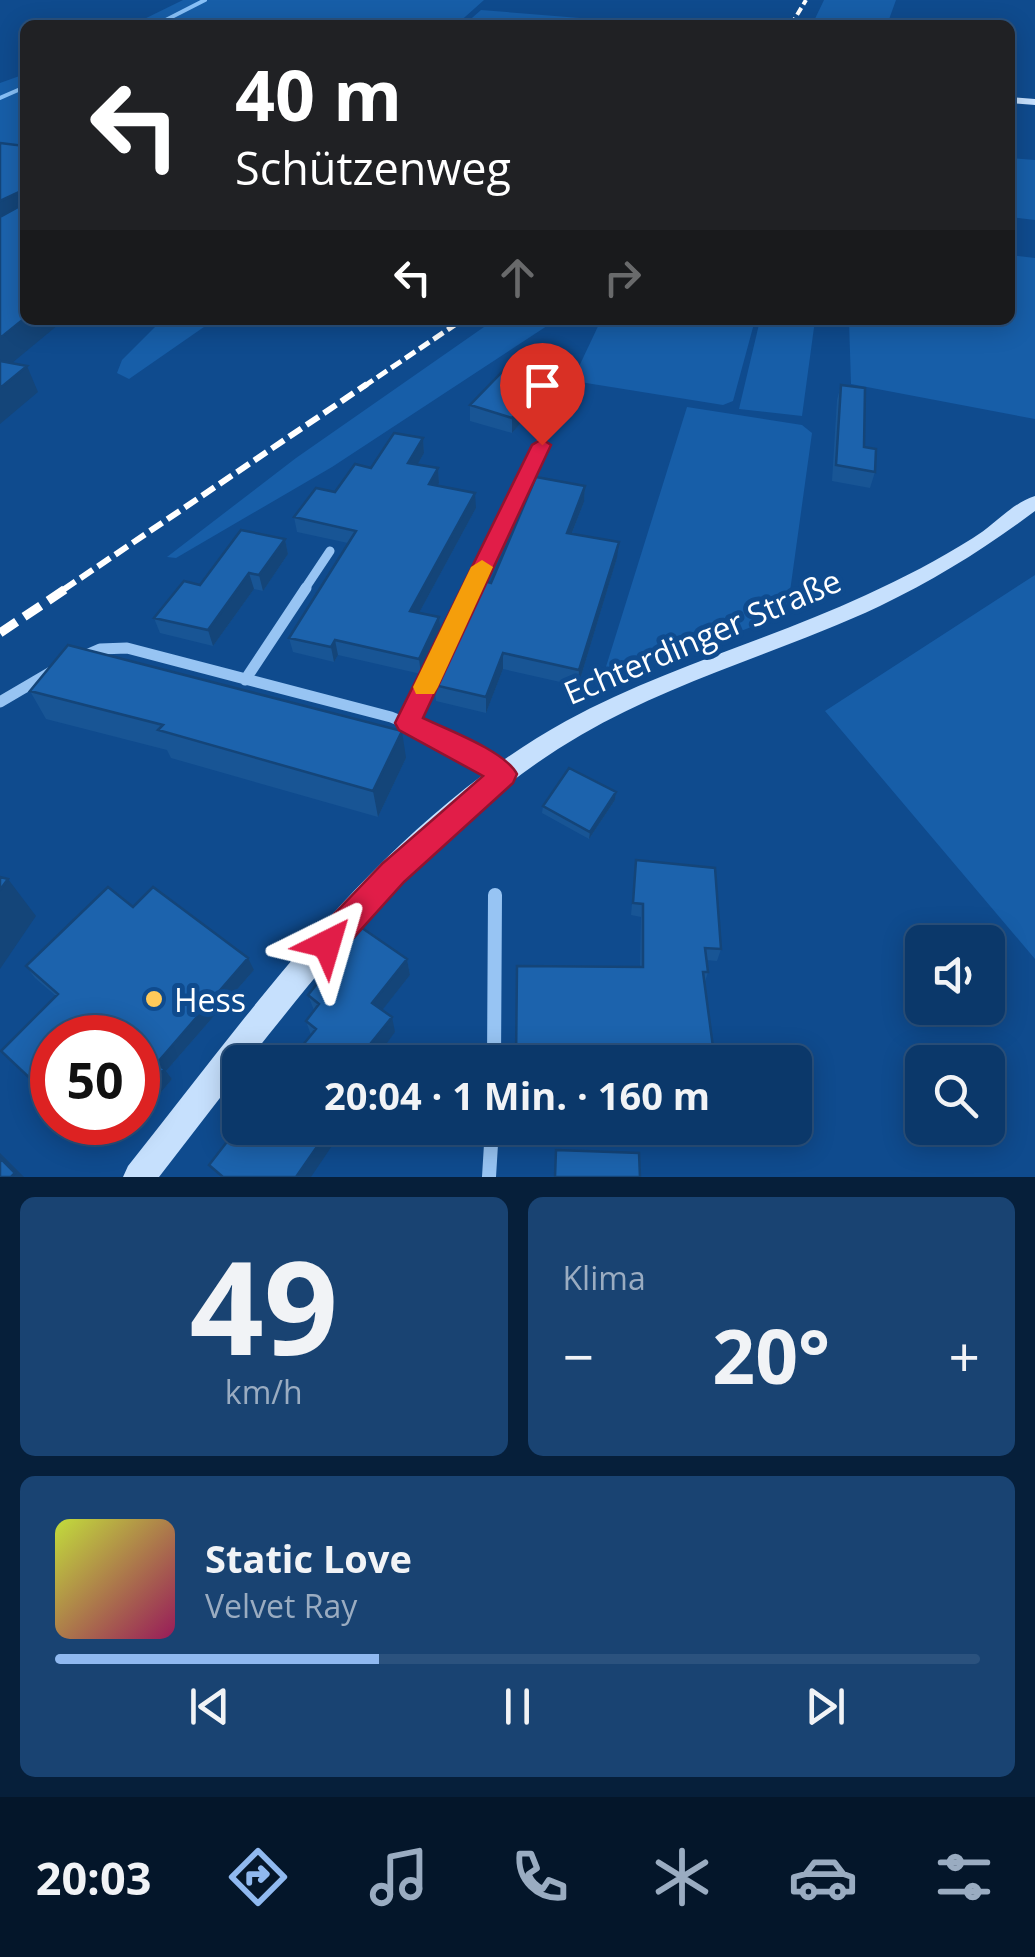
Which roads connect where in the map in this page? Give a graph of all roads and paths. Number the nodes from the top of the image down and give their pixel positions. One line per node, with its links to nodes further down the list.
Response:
1 (563, 396): 8 (street)
2 (1035, 502): 9 (main road, Echterdinger Straße)
3 (330, 550): 6 (street)
4 (72, 661): 6 (street)
5 (57, 669): 7 (street)
6 (245, 680): 8 (street)
7 (0, 702)
8 (408, 723): 9 (street)
9 (503, 774): 13 (main road, Echterdinger Straße)
10 (495, 896): 11 (street)
11 (494, 1045)
12 (491, 1145): 14 (street)
13 (140, 1177)
14 (489, 1177)

